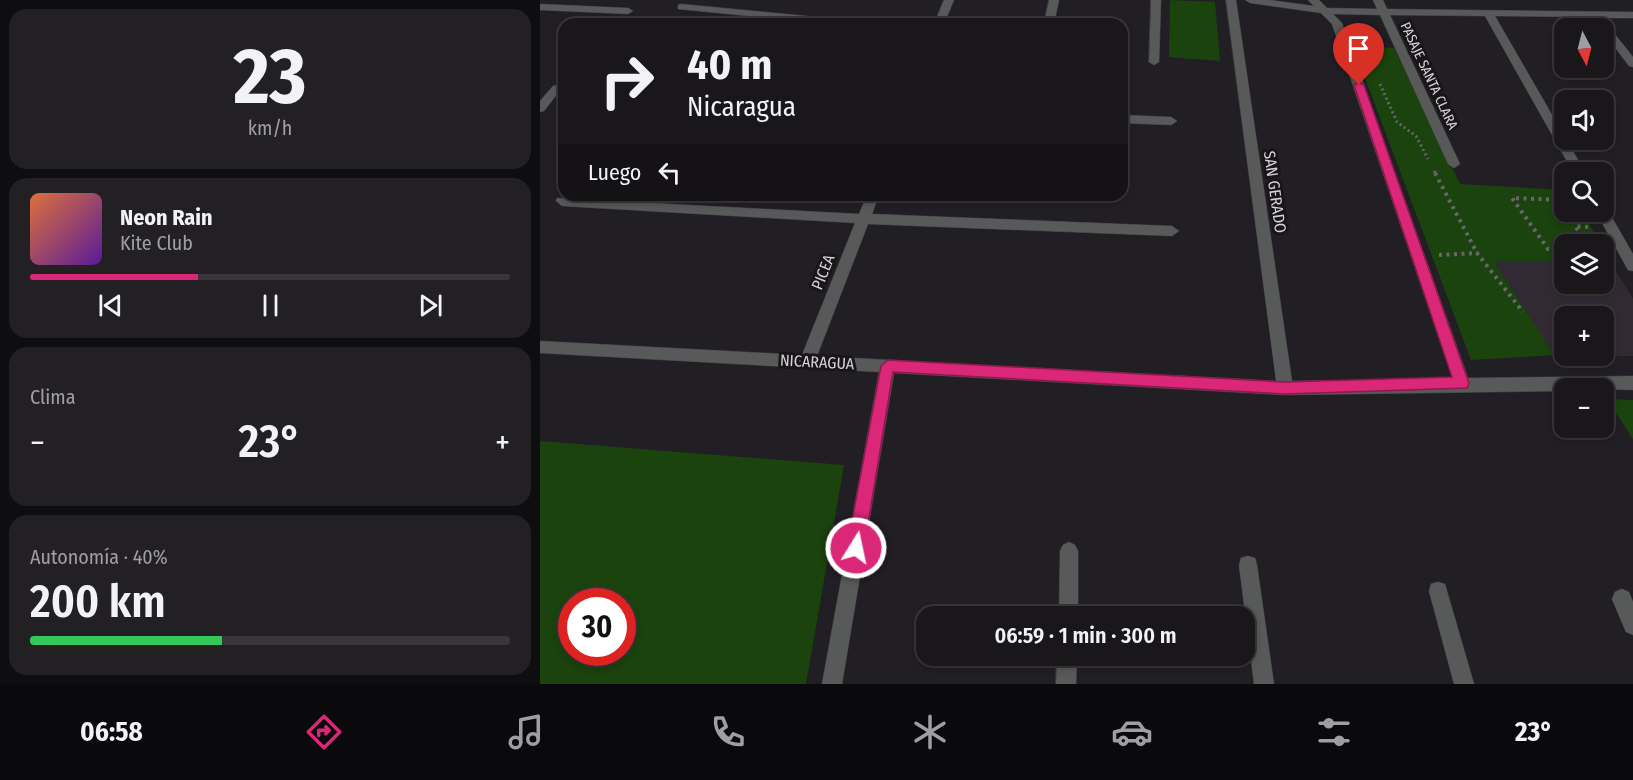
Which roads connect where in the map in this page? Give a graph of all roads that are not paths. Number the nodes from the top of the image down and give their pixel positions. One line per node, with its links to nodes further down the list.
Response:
1 (949, 0): 17 (street)
2 (1054, 0): 18 (street)
3 (1156, 0): 19 (street)
4 (1232, 0): 40 (street, SAN GERADO)
5 (1250, 0): 11 (street)
6 (1313, 0): 11 (street)
7 (1378, 0): 12 (street, PASAJE SANTA CLARA)
8 (540, 7): 10 (street)
9 (681, 7): 16 (street)
10 (628, 11)
11 (1328, 11): 12 (street); 38 (street)
12 (1383, 12): 13 (street); 28 (street, PASAJE SANTA CLARA)
13 (1488, 13): 14 (street); 27 (street)
14 (1595, 15): 15 (street); 20 (street)
15 (1633, 15)
16 (796, 18)
17 (942, 18)
18 (1050, 18)
19 (1154, 62)
20 (1633, 64)
21 (540, 87): 22 (street)
22 (558, 89)
23 (558, 92): 24 (street)
24 (540, 108)
25 (1128, 119): 26 (street)
26 (1171, 121)
27 (1573, 162)
28 (1454, 164)
29 (562, 201): 31 (street)
30 (871, 201): 31 (street, PICEA)
31 (864, 219): 33 (street); 36 (street, PICEA)
32 (1608, 222): 34 (street)
33 (1172, 231)
34 (1633, 266)
35 (540, 346): 36 (street, NICARAGUA)
36 (807, 361): 37 (street, NICARAGUA)
37 (888, 366): 40 (street, NICARAGUA); 48 (street)
38 (1462, 383): 39 (street, NICARAGUA); 40 (street, NICARAGUA)
39 (1633, 383)
40 (1285, 388)
41 (1069, 551): 45 (street)
42 (1248, 565): 50 (street)
43 (1438, 591): 51 (street)
44 (1622, 599): 46 (street)
45 (1068, 606)
46 (1633, 625)
47 (1067, 666): 49 (street)
48 (832, 684)
49 (1066, 684)
50 (1264, 684)
51 (1464, 684)

